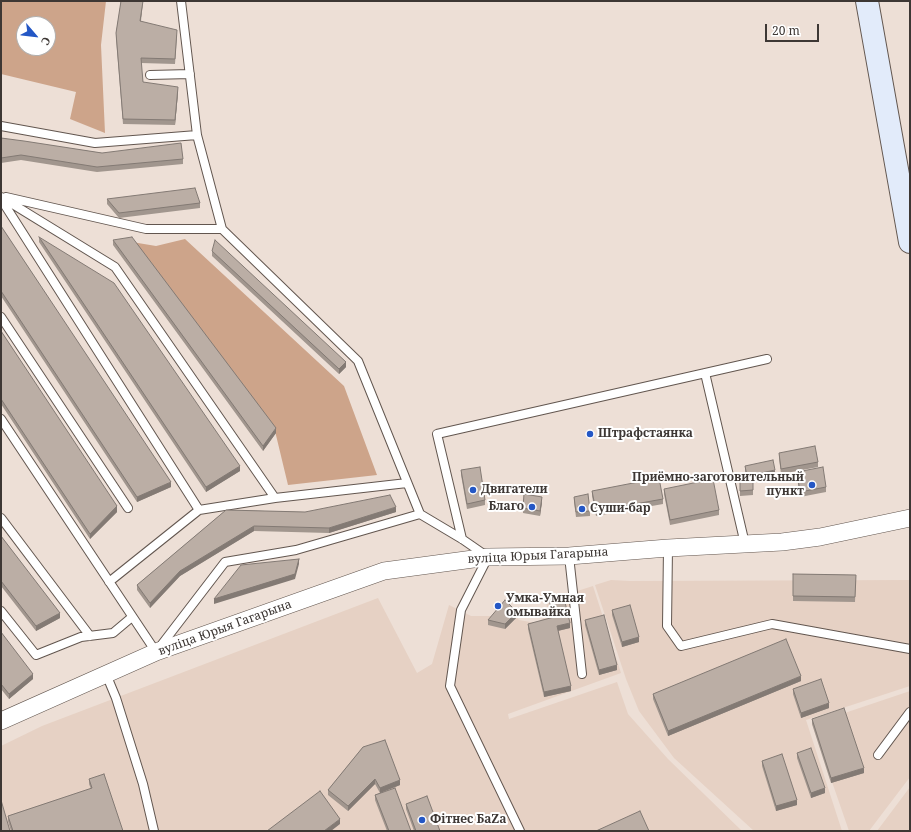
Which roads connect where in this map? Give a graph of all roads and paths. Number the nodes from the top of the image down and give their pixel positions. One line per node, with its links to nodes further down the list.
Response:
1 (181, 1): 3 (lane)
2 (867, 1): 7 (main road)
3 (190, 74): 4 (lane); 6 (lane)
4 (150, 75)
5 (1, 126): 6 (lane)
6 (197, 135): 9 (lane)
7 (905, 185): 10 (main road)
8 (1, 198): 9 (lane); 16 (lane); 18 (lane)
9 (222, 229): 15 (lane)
10 (910, 242)
11 (1, 317): 17 (lane)
12 (766, 359): 13 (lane)
13 (705, 373): 22 (lane); 23 (lane)
14 (1, 419): 27 (lane)
15 (407, 483): 16 (lane); 19 (lane)
16 (276, 498): 18 (lane)
17 (128, 508)
18 (199, 510): 27 (lane)
19 (420, 514): 22 (lane); 32 (lane)
20 (1, 518): 30 (lane)
21 (910, 518): 23 (street, вуліца Юрыя Гагарына)
22 (462, 539): 26 (lane)
23 (745, 544): 24 (street, вуліца Юрыя Гагарына)
24 (668, 548): 25 (street, вуліца Юрыя Гагарына); 31 (lane)
25 (569, 556): 26 (street, вуліца Юрыя Гагарына); 34 (lane)
26 (488, 557): 32 (street, вуліца Юрыя Гагарына); 39 (lane)
27 (109, 582): 29 (lane)
28 (1, 611): 30 (lane)
29 (132, 617): 30 (lane); 32 (lane)
30 (90, 636)
31 (910, 649)
32 (156, 652): 33 (street, вуліца Юрыя Гагарына)
33 (106, 674): 36 (street, вуліца Юрыя Гагарына); 38 (lane)
34 (582, 674)
35 (910, 712): 37 (lane)
36 (1, 721)
37 (878, 756)
38 (154, 831)
39 (520, 831)

